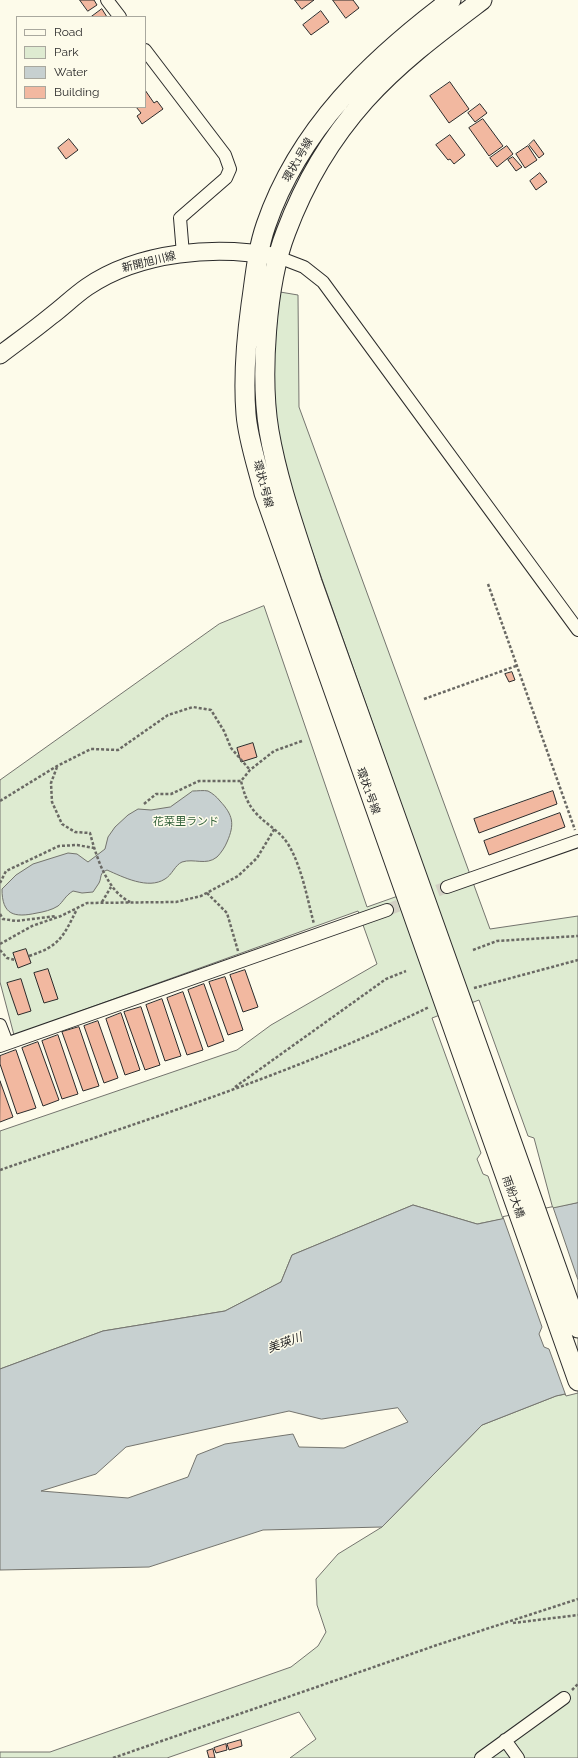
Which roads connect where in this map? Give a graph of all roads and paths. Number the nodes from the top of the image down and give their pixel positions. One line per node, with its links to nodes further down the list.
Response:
1 (107, 0): 4 (street)
2 (451, 0): 6 (main road, 環状1号線)
3 (482, 0): 8 (main road, 環状1号線)
4 (119, 16)
5 (146, 51): 7 (street)
6 (258, 253): 7 (main road, 新開旭川線); 8 (main road, 新開旭川線); 43 (main road, 環状1号線)
7 (183, 254): 9 (main road, 新開旭川線)
8 (278, 257): 11 (street); 43 (main road, 環状1号線)
9 (0, 355)
10 (488, 584): 12 (path)
11 (578, 630)
12 (516, 666): 13 (path); 21 (path)
13 (424, 700)
14 (302, 741): 16 (path)
15 (57, 766): 16 (path); 18 (path); 22 (path)
16 (250, 770): 17 (path)
17 (241, 781): 19 (path); 20 (path)
18 (0, 801)
19 (144, 804)
20 (275, 828): 26 (path); 33 (path)
21 (577, 837): 25 (street)
22 (94, 848): 23 (path); 24 (path)
23 (0, 883)
24 (111, 887): 27 (path); 28 (path)
25 (447, 887)
26 (207, 893): 28 (path); 41 (path)
27 (102, 902): 28 (path); 29 (path)
28 (132, 903)
29 (77, 908): 32 (path); 38 (path)
30 (387, 910): 33 (street)
31 (0, 914): 32 (path)
32 (61, 916): 35 (path)
33 (318, 936): 41 (street)
34 (578, 936): 37 (path)
35 (0, 944)
36 (0, 950): 39 (path)
37 (473, 950)
38 (29, 956)
39 (15, 960)
40 (578, 960): 43 (path)
41 (242, 962): 45 (street)
42 (406, 971): 46 (path)
43 (452, 1003): 46 (path); 48 (main road, 雨紛大橋); 49 (main road, 雨紛大橋)
44 (0, 1024): 45 (street)
45 (3, 1045)
46 (232, 1090): 47 (path)
47 (0, 1170)
48 (578, 1328)
49 (578, 1381)
50 (578, 1599): 52 (path)
51 (578, 1615): 52 (path)
52 (507, 1624): 55 (path)
53 (564, 1698): 54 (street)
54 (505, 1740): 56 (street); 57 (street)
55 (114, 1758)
56 (481, 1758)
57 (518, 1758)

